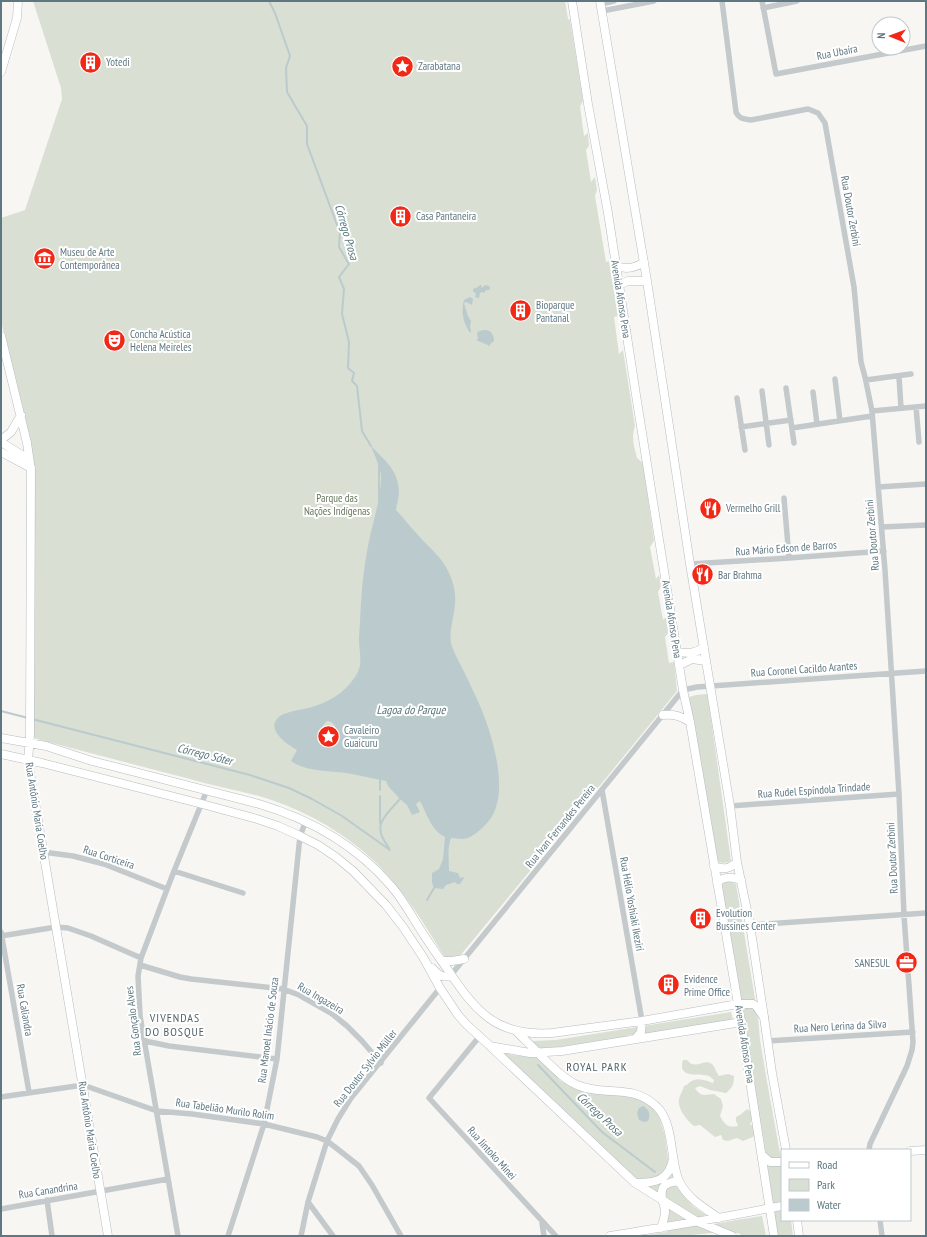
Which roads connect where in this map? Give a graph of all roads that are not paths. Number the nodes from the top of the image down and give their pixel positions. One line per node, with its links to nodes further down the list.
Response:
1 (18, 1): 12 (main road)
2 (572, 1): 14 (main road, Avenida Afonso Pena)
3 (614, 1): 9 (street)
4 (651, 1): 9 (street)
5 (722, 1): 21 (street, Rua Doutor Zerbini)
6 (762, 1): 10 (street)
7 (797, 1): 8 (street)
8 (775, 3): 10 (street)
9 (601, 5): 13 (main road, Avenida Afonso Pena)
10 (763, 8): 11 (street, Rua Ubaíra)
11 (926, 46)
12 (1, 72)
13 (644, 262): 14 (main road); 15 (main road, Avenida Afonso Pena)
14 (616, 266): 16 (main road, Avenida Afonso Pena)
15 (647, 281): 16 (main road); 52 (main road, Avenida Afonso Pena)
16 (619, 285): 54 (main road, Avenida Afonso Pena)
17 (1, 336): 30 (main road, Rua Antônio Maria Coelho)
18 (911, 374): 19 (street)
19 (899, 377): 21 (street); 28 (street)
20 (835, 379): 32 (street)
21 (866, 380): 29 (street, Rua Doutor Zerbini)
22 (786, 388): 31 (street)
23 (762, 391): 33 (street)
24 (812, 392): 34 (street)
25 (737, 398): 35 (street)
26 (926, 406): 27 (street)
27 (916, 407): 28 (street); 38 (street)
28 (901, 408): 29 (street)
29 (872, 413): 32 (street); 46 (street, Rua Doutor Zerbini)
30 (21, 415): 37 (main road); 43 (main road, Rua Antônio Maria Coelho)
31 (790, 420): 33 (street); 36 (street)
32 (840, 420): 34 (street)
33 (766, 424): 35 (street); 40 (street)
34 (817, 424): 36 (street)
35 (742, 427): 41 (street)
36 (792, 428): 39 (street)
37 (1, 441): 43 (main road)
38 (919, 442)
39 (794, 443)
40 (770, 445)
41 (745, 450)
42 (1, 452): 44 (main road)
43 (29, 458): 44 (main road, Rua Antônio Maria Coelho)
44 (30, 468): 64 (main road, Rua Antônio Maria Coelho)
45 (926, 484): 46 (street)
46 (878, 487): 49 (street, Rua Doutor Zerbini)
47 (784, 498): 51 (street)
48 (926, 525): 49 (street)
49 (882, 527): 50 (street, Rua Doutor Zerbini)
50 (884, 551): 51 (street, Rua Mário Edson de Barros); 58 (street, Rua Doutor Zerbini)
51 (789, 558): 52 (street, Rua Mário Edson de Barros)
52 (690, 564): 53 (main road, Avenida Afonso Pena)
53 (704, 647): 54 (main road); 55 (main road, Avenida Afonso Pena)
54 (677, 652): 56 (main road, Avenida Afonso Pena)
55 (706, 661): 56 (main road); 59 (main road, Avenida Afonso Pena)
56 (680, 665): 60 (main road, Avenida Afonso Pena)
57 (926, 671): 58 (street, Rua Coronel Cacildo Arantes)
58 (891, 673): 59 (street, Rua Coronel Cacildo Arantes); 69 (street, Rua Doutor Zerbini)
59 (710, 686): 60 (street, Rua Coronel Cacildo Arantes); 71 (main road, Avenida Afonso Pena)
60 (683, 690): 61 (street, Rua Ivan Fernandes Pereira); 62 (main road, Avenida Afonso Pena)
61 (663, 716): 62 (main road); 68 (street, Rua Ivan Fernandes Pereira)
62 (690, 722): 76 (main road, Avenida Afonso Pena)
63 (1, 738): 64 (main road)
64 (29, 742): 66 (main road, Rua Antônio Maria Coelho); 67 (main road)
65 (1, 754): 66 (main road)
66 (28, 760): 70 (main road); 74 (main road, Rua Antônio Maria Coelho)
67 (207, 790): 70 (street, Rua Gonçalo Alves); 72 (main road)
68 (602, 790): 91 (street, Rua Ivan Fernandes Pereira); 99 (street, Rua Hélio Yoshiaki Ikeziri)
69 (899, 794): 71 (street, Rua Rudel Espíndola Trindade); 83 (street, Rua Doutor Zerbini)
70 (202, 804): 73 (main road); 77 (street, Rua Gonçalo Alves)
71 (730, 806): 75 (main road, Avenida Afonso Pena)
72 (306, 821): 73 (street, Rua Manoel Inácio de Souza); 87 (main road)
73 (300, 836): 86 (main road); 96 (street, Rua Manoel Inácio de Souza)
74 (43, 852): 80 (street, Rua Corticeira); 85 (main road, Rua Antônio Maria Coelho)
75 (737, 862): 76 (main road); 78 (main road, Avenida Afonso Pena)
76 (714, 866): 79 (main road, Avenida Afonso Pena)
77 (174, 871): 80 (street, Rua Gonçalo Alves); 81 (street)
78 (741, 880): 79 (main road); 84 (main road, Avenida Afonso Pena)
79 (717, 882): 97 (main road, Avenida Afonso Pena)
80 (167, 889): 90 (street, Rua Gonçalo Alves)
81 (243, 893)
82 (926, 913): 83 (street)
83 (904, 915): 84 (street); 102 (street, Rua Doutor Zerbini)
84 (750, 925): 98 (main road, Avenida Afonso Pena)
85 (56, 927): 88 (street); 90 (street); 111 (main road, Rua Antônio Maria Coelho)
86 (403, 927): 87 (main road); 89 (main road)
87 (422, 932): 92 (main road)
88 (1, 935): 112 (street, Rua Caliandra)
89 (423, 957): 94 (main road); 95 (main road)
90 (141, 958): 93 (street, Rua Gonçalo Alves)
91 (464, 959): 92 (main road); 94 (street, Rua Ivan Fernandes Pereira)
92 (442, 961): 94 (main road)
93 (140, 965): 96 (street, Rua Ingazeira); 105 (street, Rua Gonçalo Alves)
94 (451, 975): 101 (main road)
95 (440, 988): 103 (main road); 110 (street, Rua Doutor Sylvio Müller)
96 (283, 989): 109 (street, Rua Manoel Inácio de Souza); 110 (street, Rua Ingazeira)
97 (738, 1004): 98 (main road); 99 (main road); 100 (main road, Avenida Afonso Pena)
98 (764, 1017): 106 (main road, Avenida Afonso Pena)
99 (642, 1020): 101 (main road); 104 (main road)
100 (742, 1022): 104 (main road); 121 (main road, Avenida Afonso Pena)
101 (516, 1031): 108 (main road)
102 (913, 1032): 106 (street, Rua Nero Lerina da Silva); 118 (street, Rua Doutor Zerbini)
103 (479, 1037): 107 (main road); 135 (street, Rua Jintoko Minei)
104 (635, 1039): 108 (main road)
105 (145, 1041): 109 (street); 114 (street, Rua Gonçalo Alves)
106 (767, 1041): 117 (main road, Avenida Afonso Pena)
107 (490, 1046): 108 (main road); 126 (main road)
108 (539, 1053): 122 (main road)
109 (277, 1059): 115 (street, Rua Manoel Inácio de Souza)
110 (381, 1063): 116 (street, Rua Doutor Sylvio Müller)
111 (83, 1085): 112 (street, Rua Tabelião Murilo Rolim); 114 (street, Rua Tabelião Murilo Rolim); 127 (main road, Rua Antônio Maria Coelho)
112 (29, 1092): 113 (street, Rua Tabelião Murilo Rolim)
113 (1, 1097)
114 (157, 1110): 115 (street, Rua Tabelião Murilo Rolim); 124 (street, Rua Gonçalo Alves)
115 (264, 1124): 116 (street, Rua Tabelião Murilo Rolim); 144 (street, Rua Manoel Inácio de Souza)
116 (327, 1141): 130 (street, Rua Doutor Sylvio Müller); 147 (street, Rua Tabelião Murilo Rolim)
117 (786, 1149)
118 (869, 1149)
119 (926, 1150): 120 (main road)
120 (911, 1151)
121 (762, 1155): 123 (main road); 133 (main road, Avenida Afonso Pena)
122 (673, 1156): 125 (main road); 126 (main road)
123 (781, 1162)
124 (168, 1179): 127 (street, Rua Canandrina); 143 (street, Rua Gonçalo Alves)
125 (679, 1181): 129 (main road); 134 (main road)
126 (635, 1183): 129 (main road)
127 (100, 1192): 128 (street, Rua Canandrina); 142 (main road, Rua Antônio Maria Coelho)
128 (47, 1200): 132 (street, Rua Canandrina); 141 (street)
129 (662, 1200): 136 (main road); 139 (main road)
130 (308, 1202): 145 (street, Rua Doutor Sylvio Müller); 146 (street)
131 (781, 1206): 133 (main road)
132 (1, 1208)
133 (770, 1208): 134 (main road); 152 (main road, Avenida Afonso Pena)
134 (719, 1218): 136 (main road)
135 (541, 1221): 148 (street); 149 (street, Rua Jintoko Minei)
136 (696, 1221): 139 (main road); 151 (main road)
137 (797, 1221): 153 (main road)
138 (880, 1221): 154 (street)
139 (662, 1228): 140 (main road)
140 (650, 1233): 150 (main road)
141 (52, 1236)
142 (108, 1236)
143 (178, 1236)
144 (228, 1236)
145 (301, 1236)
146 (333, 1236)
147 (401, 1236)
148 (544, 1236)
149 (556, 1236)
150 (610, 1236)
151 (732, 1236)
152 (774, 1236)
153 (799, 1236)
154 (882, 1236)

